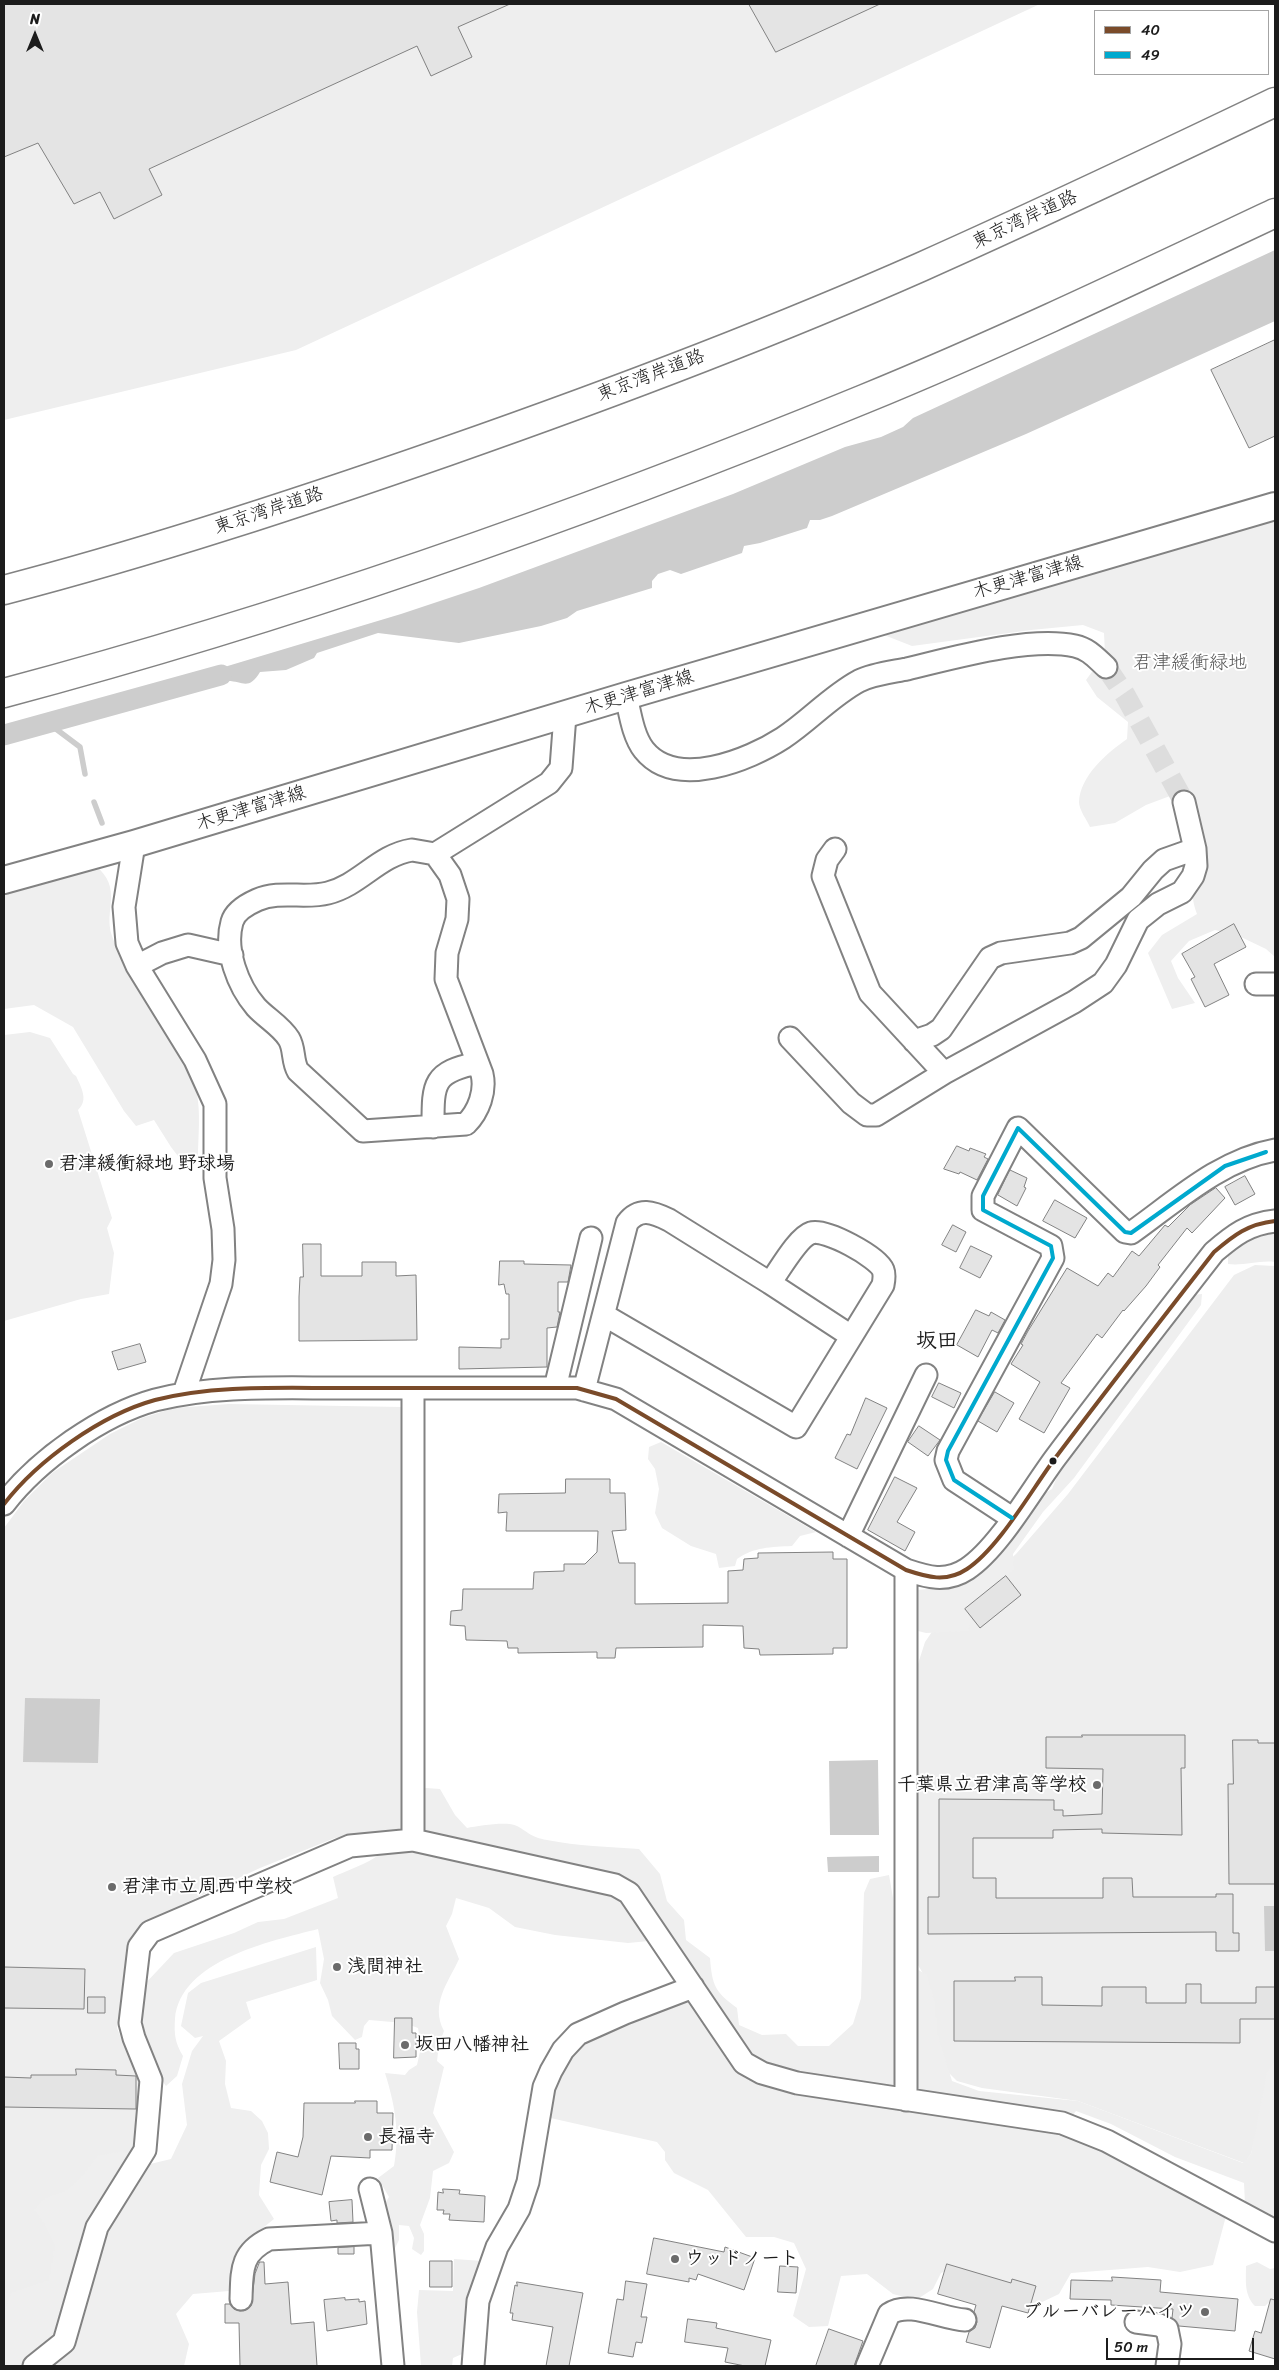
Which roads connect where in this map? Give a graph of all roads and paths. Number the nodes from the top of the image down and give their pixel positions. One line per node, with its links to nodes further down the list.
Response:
1 (1275, 102): 4 (highway, 東京湾岸道路)
2 (1275, 213): 6 (highway)
3 (1275, 506): 7 (main road, 木更津富津線)
4 (4, 590)
5 (1106, 667): 7 (street)
6 (4, 693)
7 (626, 696): 8 (main road, 木更津富津線)
8 (565, 715): 10 (main road, 木更津富津線); 13 (street)
9 (1184, 802): 12 (street)
10 (134, 844): 14 (main road, 木更津富津線); 16 (street)
11 (835, 849): 18 (street)
12 (1195, 849): 18 (street); 20 (street)
13 (435, 854): 15 (street); 19 (street)
14 (4, 880)
15 (232, 955): 16 (street); 21 (street)
16 (137, 966): 32 (street)
17 (790, 1038): 20 (street)
18 (914, 1041): 20 (street)
19 (478, 1063): 21 (street); 21 (street)
20 (944, 1073)
21 (433, 1127)
22 (1275, 1150): 34 (street)
23 (1275, 1221): 34 (street)
24 (591, 1238): 30 (street)
25 (770, 1283): 26 (street); 27 (street); 27 (street)
26 (604, 1315): 27 (street); 31 (street)
27 (851, 1336)
28 (926, 1375): 35 (street)
29 (413, 1388): 30 (street); 32 (street); 37 (street)
30 (554, 1388): 31 (street)
31 (584, 1390): 35 (street)
32 (184, 1393): 33 (street)
33 (4, 1504)
34 (1012, 1518): 36 (street)
35 (848, 1536): 36 (street)
36 (906, 1570): 39 (street)
37 (413, 1840): 38 (street); 46 (street)
38 (693, 1987): 39 (street); 48 (street)
39 (906, 2100): 41 (street)
40 (370, 2189): 42 (street)
41 (1275, 2231)
42 (381, 2233): 43 (street); 47 (street)
43 (241, 2299)
44 (965, 2320): 49 (street)
45 (1136, 2322): 50 (street)
46 (34, 2366)
47 (393, 2366)
48 (473, 2366)
49 (867, 2366)
50 (1167, 2366)

